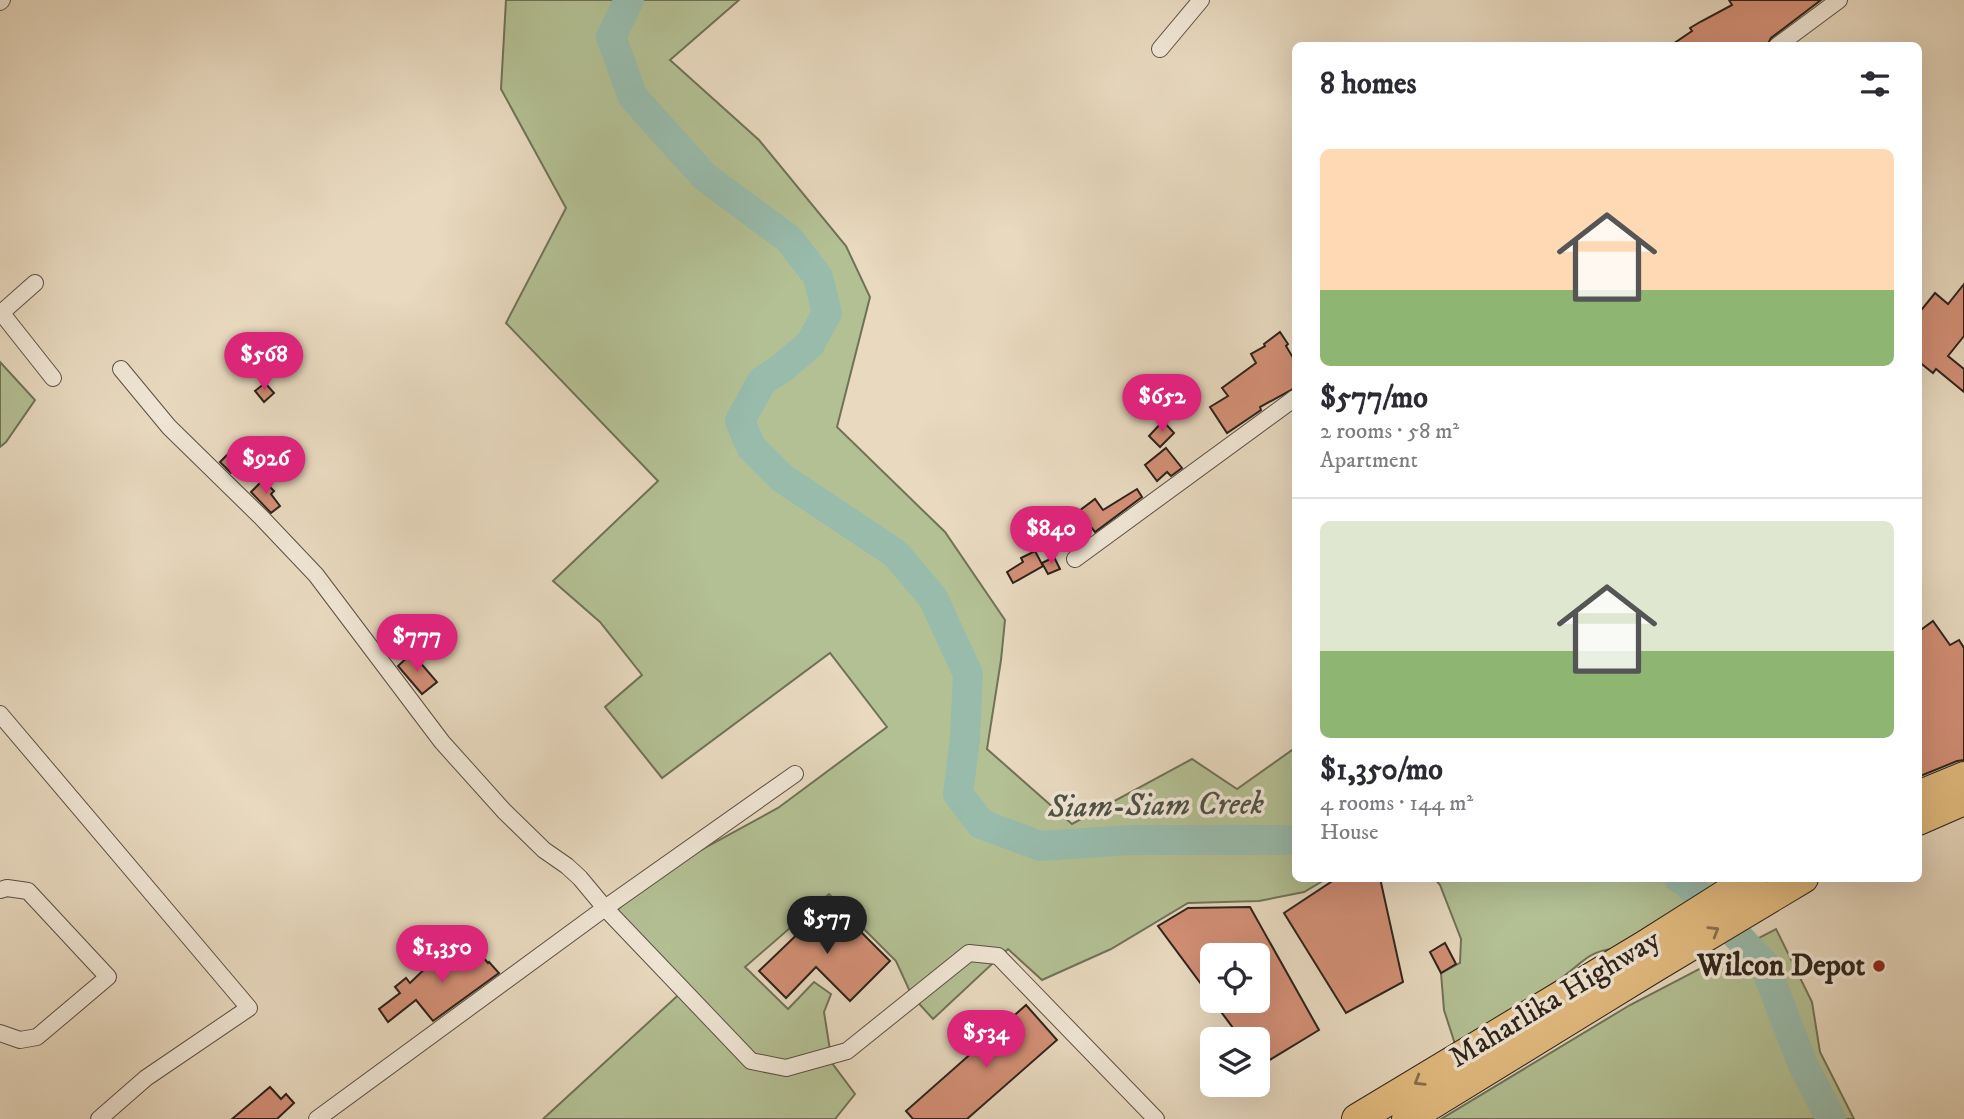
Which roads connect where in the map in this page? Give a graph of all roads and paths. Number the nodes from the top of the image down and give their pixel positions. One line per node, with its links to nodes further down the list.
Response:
1 (1201, 0): 4 (street)
2 (1839, 0): 3 (street)
3 (1782, 42)
4 (1160, 49)
5 (35, 283): 6 (street)
6 (0, 313): 8 (street)
7 (121, 369): 20 (street)
8 (53, 378)
9 (1292, 400): 10 (street)
10 (1075, 559)
11 (0, 714): 23 (street)
12 (795, 774): 20 (street)
13 (1964, 777): 14 (highway)
14 (1922, 794)
15 (1964, 800): 16 (highway)
16 (1922, 818)
17 (1785, 882): 18 (highway, Maharlika Highway)
18 (1762, 887): 21 (highway, Maharlika Highway)
19 (0, 890): 22 (street)
20 (605, 908): 24 (street); 25 (street)
21 (1651, 955): 26 (highway, Maharlika Highway, one-way to 26); 27 (highway, Maharlika Highway)
22 (0, 1034)
23 (99, 1119)
24 (317, 1119)
25 (1156, 1119)
26 (1357, 1119)
27 (1407, 1119)

